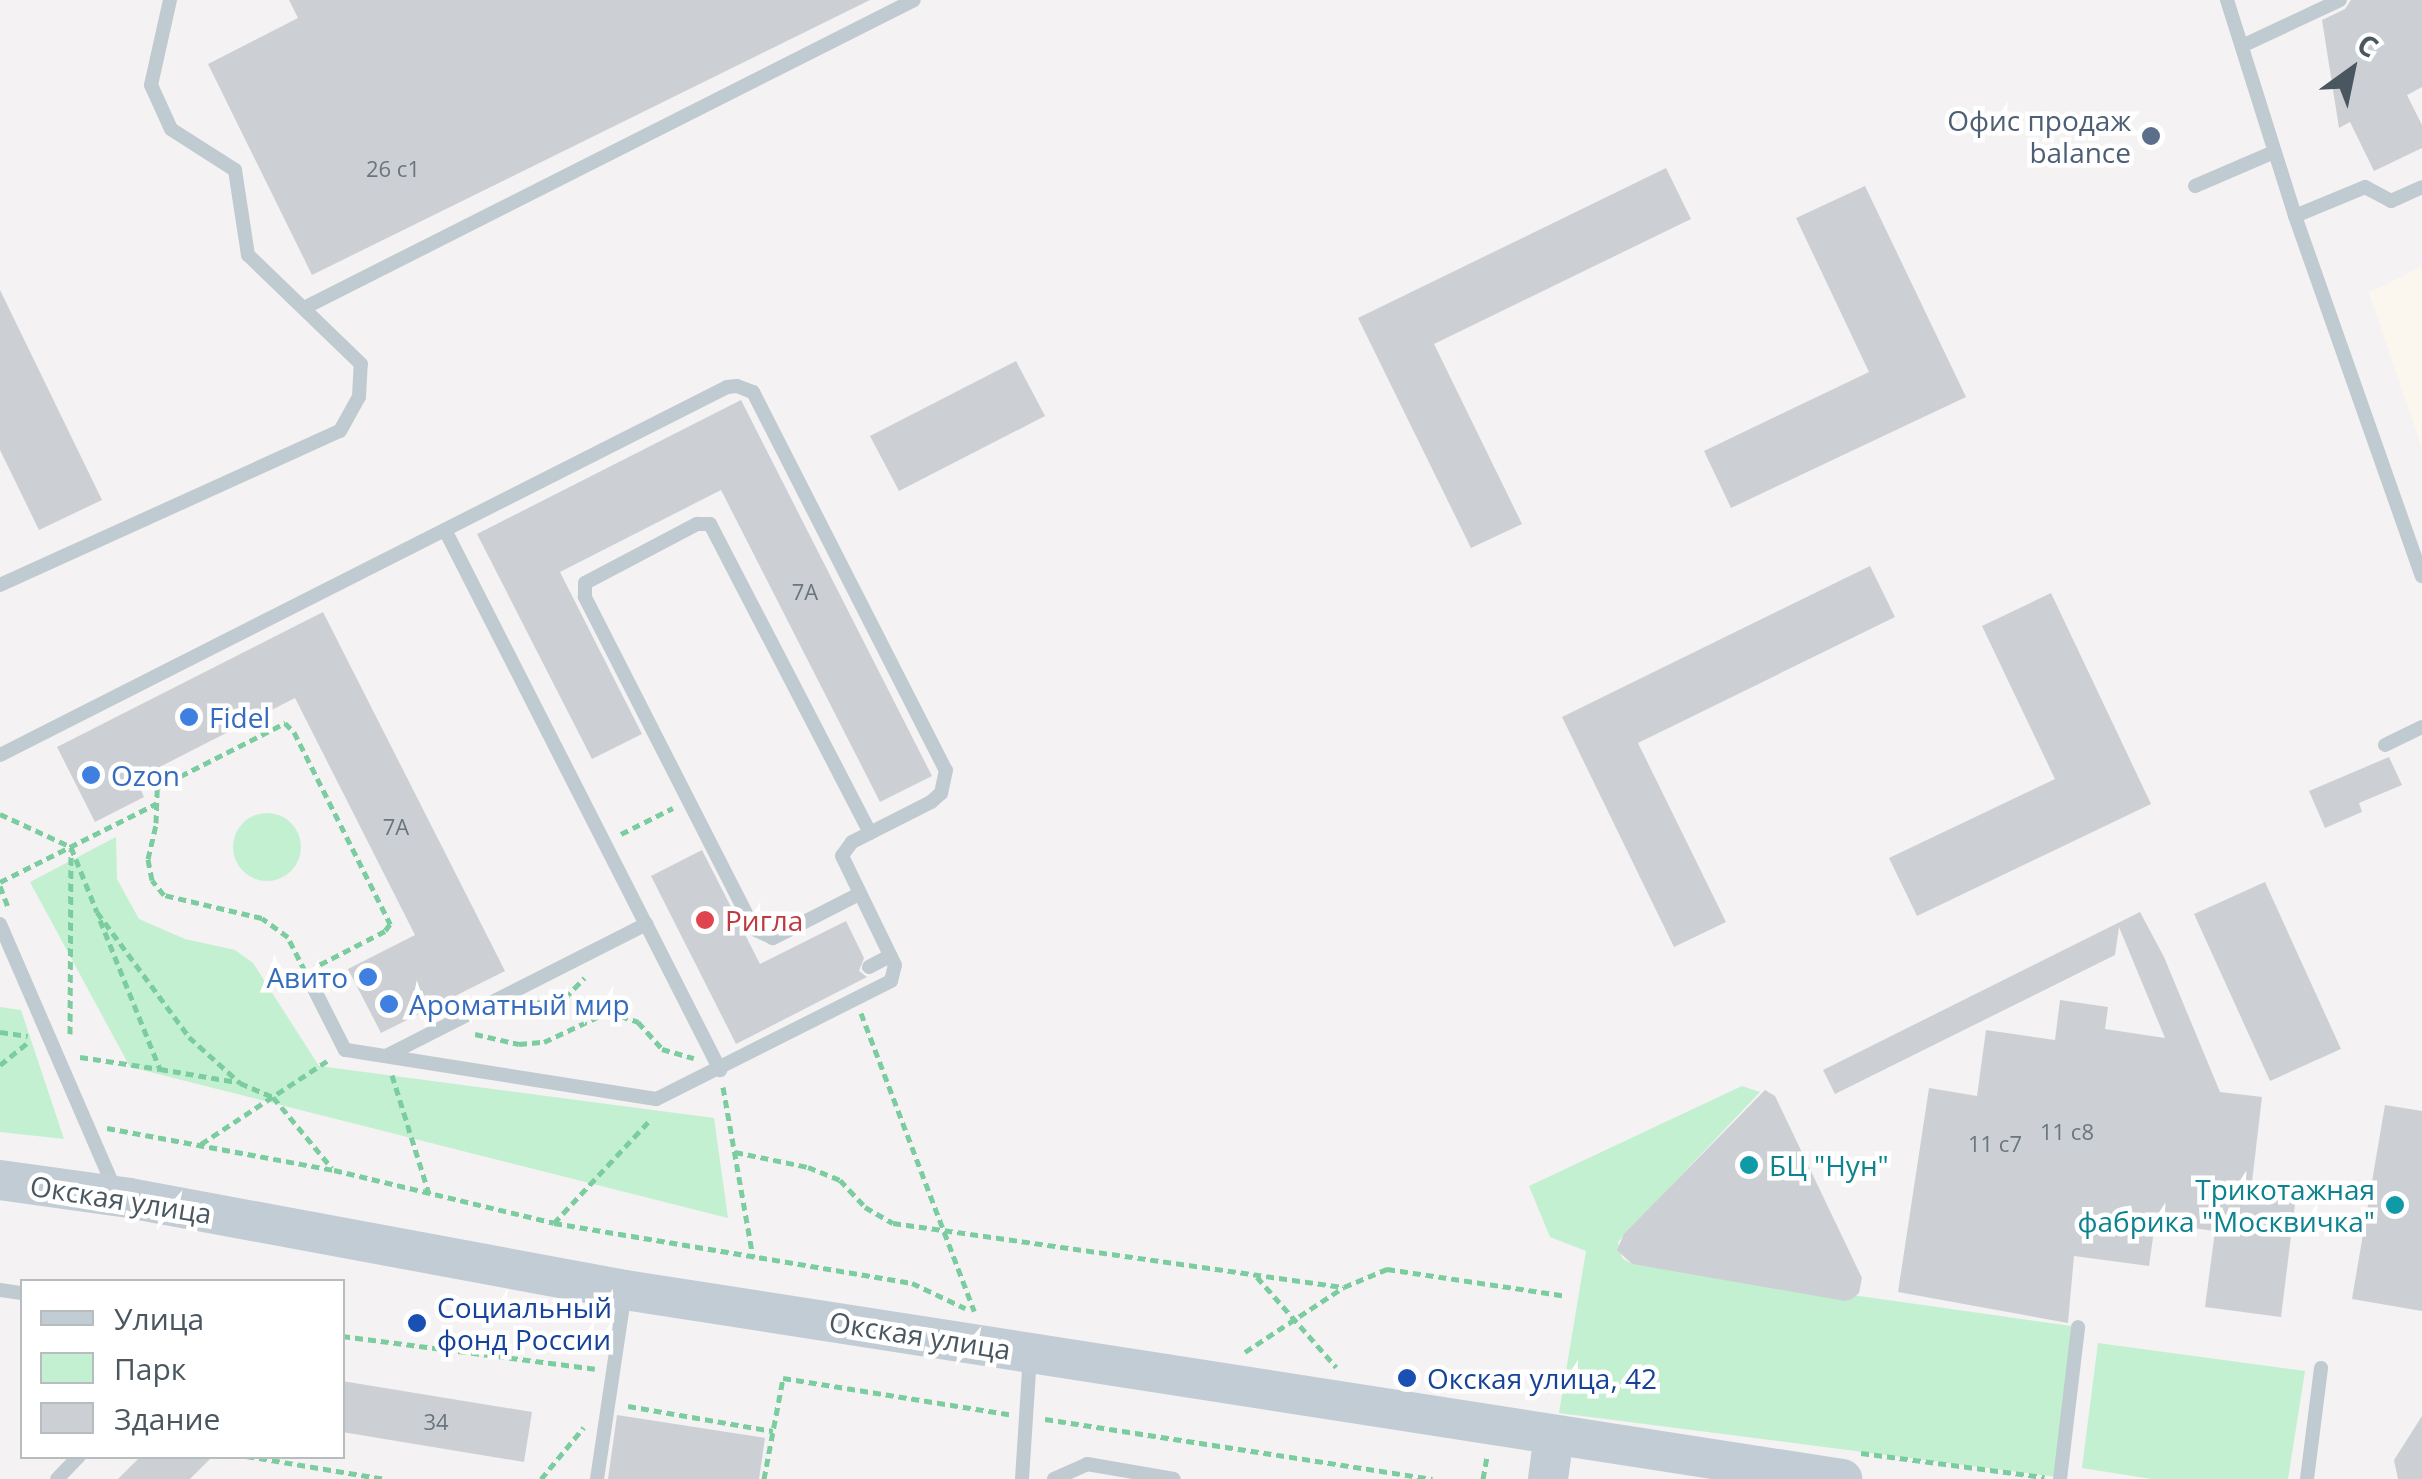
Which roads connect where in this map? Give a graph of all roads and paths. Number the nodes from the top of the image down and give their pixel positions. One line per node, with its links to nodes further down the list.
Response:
1 (170, 0): 10 (lane)
2 (914, 0): 10 (lane)
3 (2227, 0): 5 (lane)
4 (2340, 0): 5 (lane)
5 (2242, 46): 6 (lane)
6 (2274, 152): 7 (lane); 9 (lane)
7 (2195, 186)
8 (2422, 187): 9 (lane)
9 (2296, 216): 12 (lane)
10 (304, 308): 13 (lane)
11 (446, 530): 16 (lane); 20 (lane); 21 (lane)
12 (2422, 576)
13 (0, 585)
14 (2422, 727): 15 (lane)
15 (2386, 745)
16 (0, 755)
17 (156, 804): 22 (path); 30 (path); 30 (path)
18 (678, 805): 21 (path)
19 (0, 814): 22 (path)
20 (870, 833): 24 (lane); 24 (lane)
21 (604, 842): 27 (lane)
22 (71, 847): 23 (path); 25 (path); 35 (path)
23 (0, 882)
24 (859, 894): 28 (lane)
25 (97, 912): 41 (path); 42 (path)
26 (0, 924): 50 (lane)
27 (646, 924): 33 (lane); 40 (lane)
28 (890, 956): 29 (lane); 32 (lane)
29 (869, 967)
30 (306, 972): 31 (path)
31 (313, 987): 36 (lane)
32 (856, 1001): 40 (lane); 53 (path)
33 (442, 1028): 38 (lane); 40 (path)
34 (0, 1032): 39 (path)
35 (70, 1037)
36 (345, 1050): 38 (lane); 44 (path)
37 (70, 1056): 41 (path)
38 (386, 1056): 43 (lane); 51 (path)
39 (0, 1065)
40 (718, 1065): 43 (lane); 47 (path)
41 (160, 1069): 42 (path)
42 (240, 1083): 44 (path)
43 (673, 1094): 52 (path)
44 (273, 1097): 46 (path); 48 (path)
45 (99, 1127): 46 (path)
46 (199, 1146): 48 (path)
47 (735, 1152): 52 (path); 53 (path)
48 (334, 1170): 51 (path)
49 (0, 1180): 50 (main road, Окская улица)
50 (118, 1196): 56 (main road, Окская улица)
51 (430, 1196): 52 (path)
52 (554, 1223)
53 (944, 1232): 54 (path); 58 (path)
54 (1256, 1275): 55 (path); 59 (path)
55 (1344, 1287): 57 (path); 59 (path)
56 (625, 1290): 62 (main road, Окская улица); 66 (lane)
57 (1562, 1295)
58 (975, 1312)
59 (1294, 1320): 63 (path); 65 (path)
60 (2078, 1327): 87 (lane)
61 (345, 1336): 66 (path)
62 (1030, 1352): 69 (lane); 71 (main road, Окская улица)
63 (1230, 1362)
64 (2321, 1368): 88 (lane)
65 (1339, 1370)
66 (613, 1372): 67 (lane)
67 (610, 1399): 68 (path); 78 (path); 79 (lane)
68 (641, 1408): 70 (path); 72 (path)
69 (1026, 1416): 72 (path); 81 (lane); 84 (path)
70 (639, 1419)
71 (1557, 1424): 75 (main road, Окская улица); 85 (main road)
72 (773, 1431): 80 (path)
73 (75, 1459): 76 (lane)
74 (264, 1459): 77 (path)
75 (1775, 1474): 86 (main road, Окская улица)
76 (57, 1479)
77 (385, 1479)
78 (541, 1479)
79 (597, 1479)
80 (764, 1479)
81 (1022, 1479)
82 (1054, 1479): 83 (lane)
83 (1174, 1479)
84 (1432, 1479)
85 (1548, 1479)
86 (1842, 1479)
87 (2060, 1479)
88 (2307, 1479)

